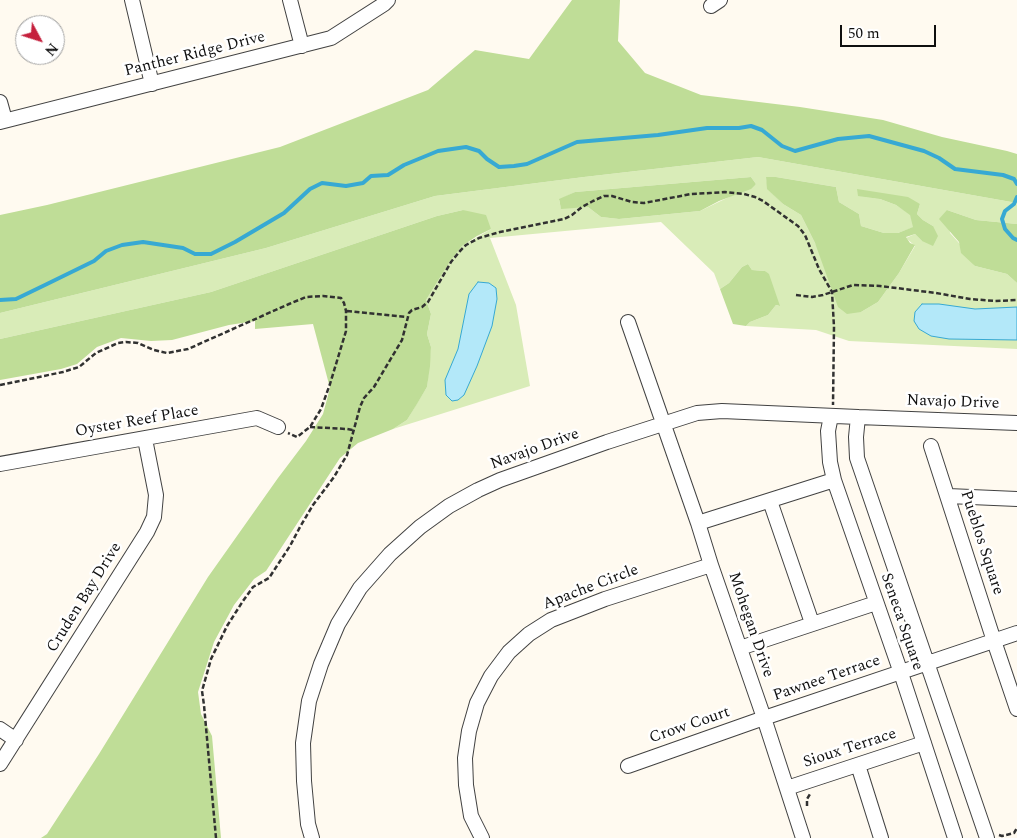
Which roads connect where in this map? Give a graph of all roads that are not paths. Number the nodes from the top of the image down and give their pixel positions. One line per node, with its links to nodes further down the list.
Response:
1 (132, 0): 5 (street)
2 (290, 0): 4 (street)
3 (388, 0): 4 (street, Panther Ridge Drive)
4 (302, 46): 5 (street, Panther Ridge Drive)
5 (152, 84): 7 (street, Panther Ridge Drive)
6 (0, 102): 7 (street)
7 (2, 121)
8 (628, 322): 12 (street, Mohegan Drive)
9 (831, 416): 10 (street, Navajo Drive); 12 (street, Navajo Drive); 17 (street, Seneca Square)
10 (858, 417): 11 (street, Navajo Drive); 28 (street, Seneca Square)
11 (1017, 423)
12 (664, 424): 21 (street, Mohegan Drive); 39 (street, Navajo Drive)
13 (278, 428): 14 (street, Oyster Reef Place)
14 (145, 439): 16 (street, Oyster Reef Place); 33 (street, Cruden Bay Drive)
15 (931, 446): 18 (street, Pueblos Square)
16 (0, 464)
17 (834, 480): 20 (street); 23 (street, Seneca Square)
18 (948, 496): 19 (street); 26 (street, Pueblos Square)
19 (1017, 499)
20 (770, 501): 21 (street); 24 (street)
21 (698, 523): 22 (street, Mohegan Drive)
22 (711, 565): 27 (street, Mohegan Drive); 40 (street, Apache Circle)
23 (876, 603): 24 (street); 29 (street, Seneca Square)
24 (812, 623): 27 (street)
25 (1017, 634): 26 (street, Pawnee Terrace)
26 (994, 641): 28 (street, Pawnee Terrace); 30 (street, Pueblos Square)
27 (740, 648): 31 (street, Mohegan Drive)
28 (928, 663): 29 (street, Pawnee Terrace); 44 (street, Seneca Square)
29 (900, 672): 31 (street, Pawnee Terrace); 34 (street, Seneca Square)
30 (1017, 709)
31 (764, 718): 37 (street, Crow Court); 38 (street, Mohegan Drive)
32 (0, 729): 33 (street)
33 (16, 740): 35 (street, Cruden Bay Drive)
34 (924, 743): 36 (street, Sioux Terrace); 43 (street, Seneca Square)
35 (0, 764)
36 (858, 764): 38 (street, Sioux Terrace); 42 (street)
37 (628, 766)
38 (787, 788): 41 (street, Mohegan Drive)
39 (312, 838)
40 (482, 838)
41 (802, 838)
42 (881, 838)
43 (955, 838)
44 (987, 838)

